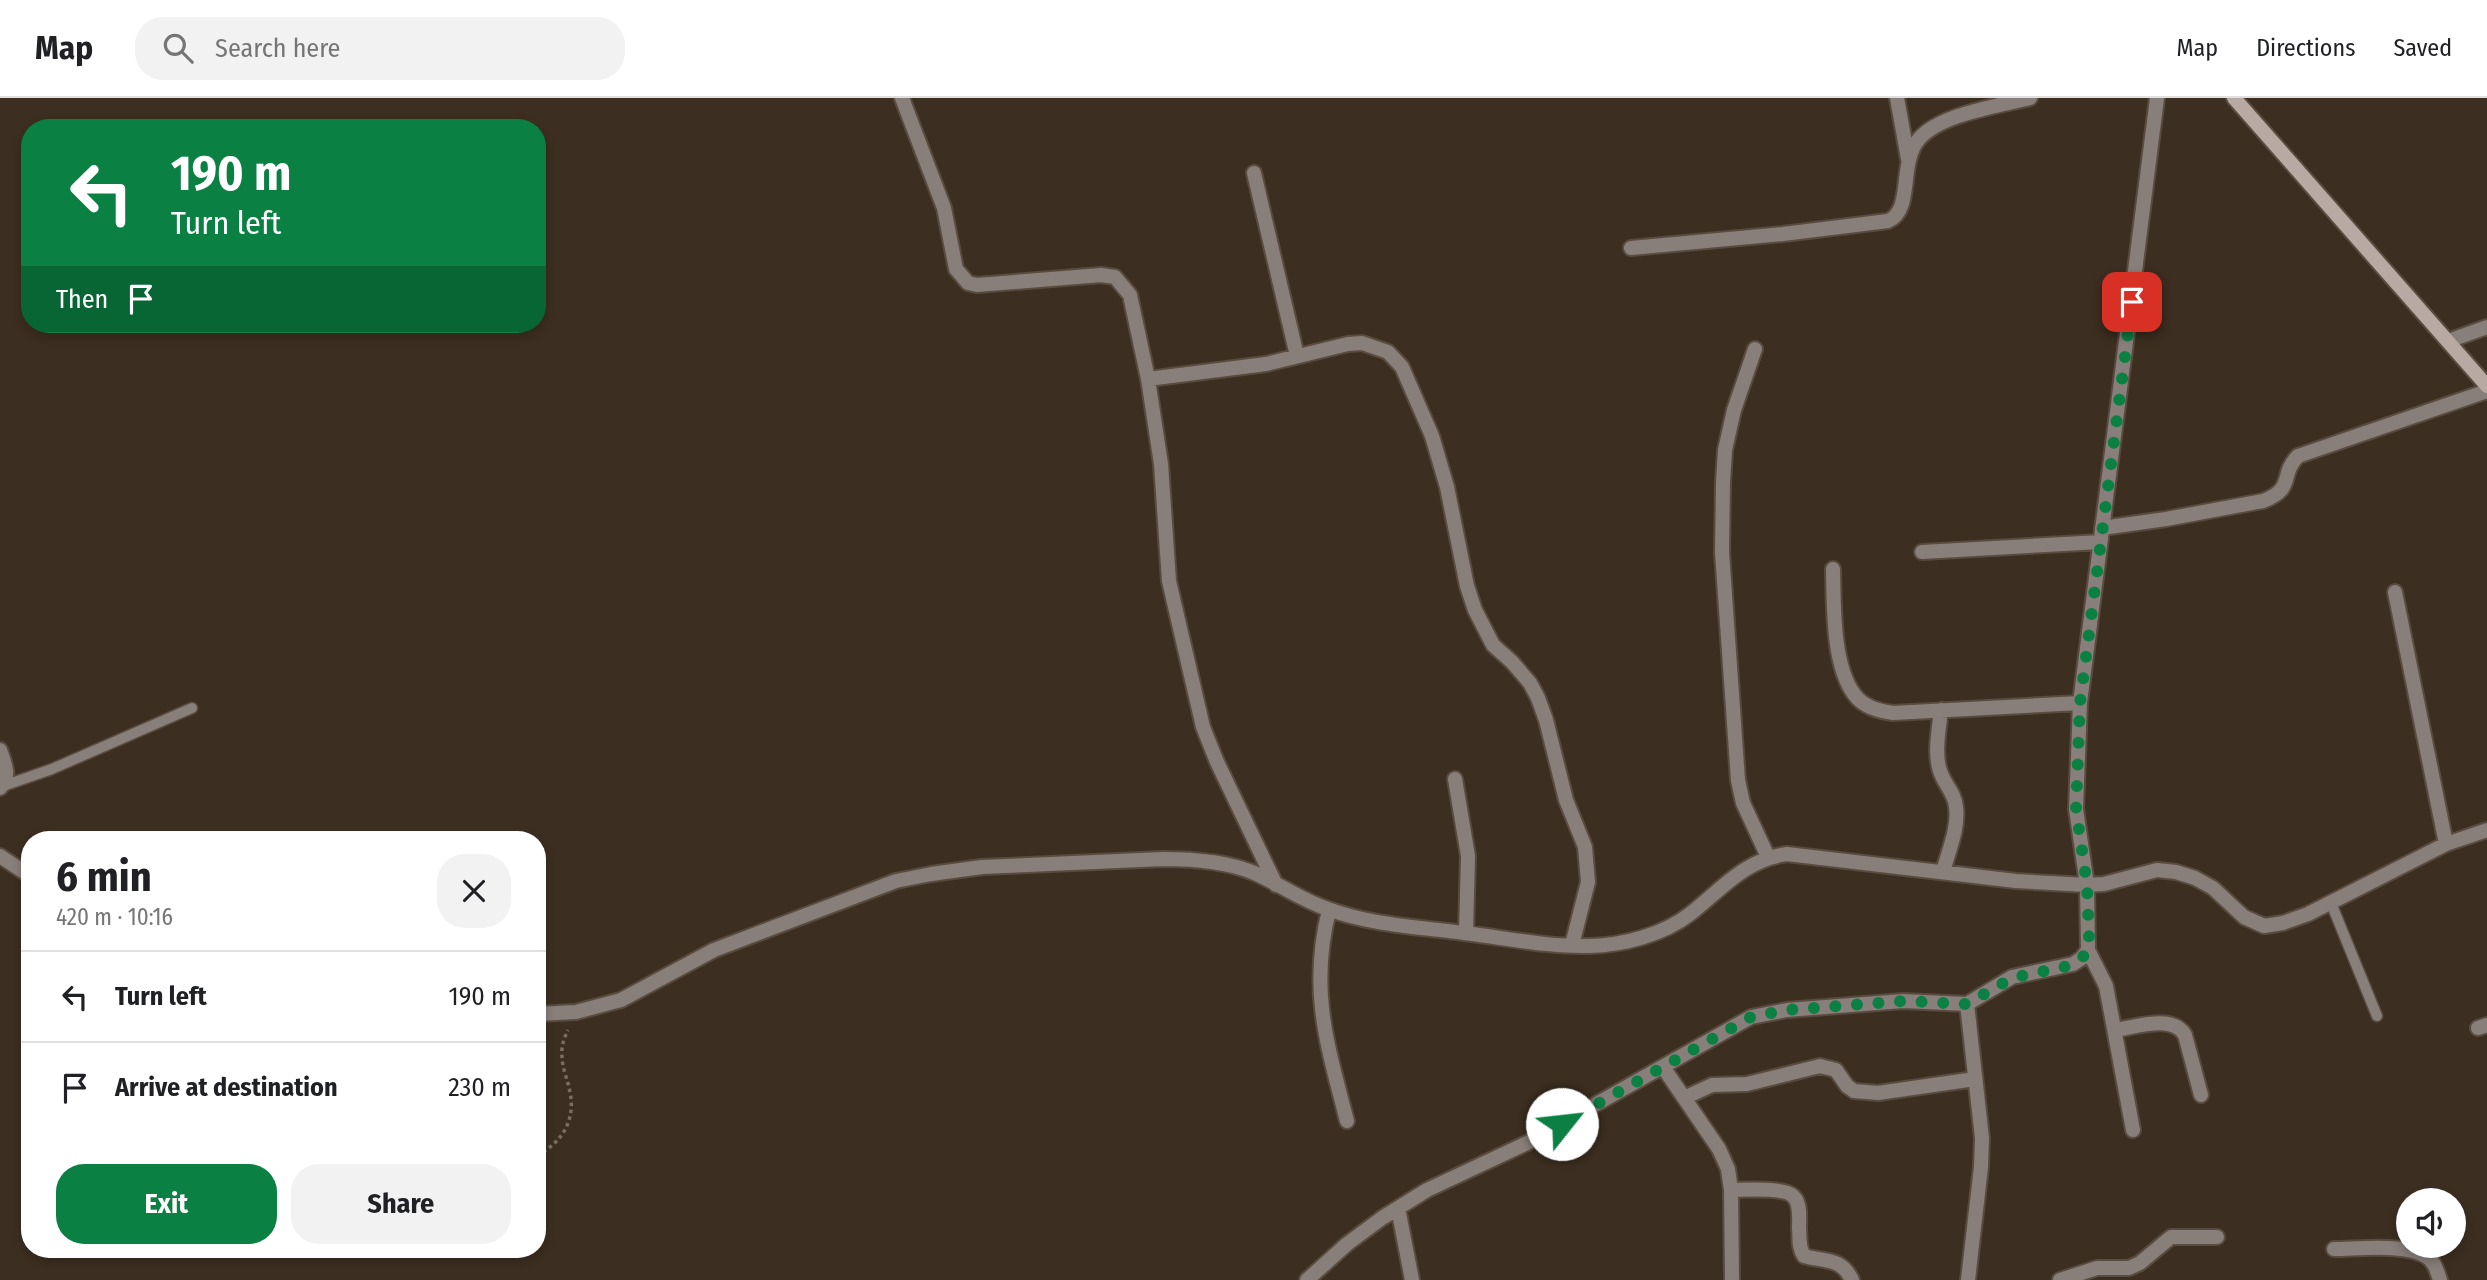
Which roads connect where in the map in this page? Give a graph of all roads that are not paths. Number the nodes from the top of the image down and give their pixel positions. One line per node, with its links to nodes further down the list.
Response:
1 (902, 98): 13 (street)
2 (1896, 98): 6 (street)
3 (2030, 98): 6 (street)
4 (2157, 98): 15 (street)
5 (2234, 98): 10 (main road)
6 (1908, 160): 8 (street)
7 (1254, 173): 12 (street)
8 (1631, 248)
9 (2487, 327): 10 (street)
10 (2448, 341): 14 (main road)
11 (1755, 349): 28 (street)
12 (1297, 356): 13 (street); 37 (street)
13 (1149, 379): 31 (street)
14 (2487, 388): 15 (street)
15 (2101, 535): 16 (street); 19 (street)
16 (1922, 552)
17 (1833, 569): 21 (street)
18 (2395, 592): 26 (street)
19 (2080, 703): 21 (street); 32 (street)
20 (192, 708): 24 (lane)
21 (1941, 710): 30 (street)
22 (0, 750): 24 (street)
23 (1455, 779): 35 (street)
24 (1, 787)
25 (2487, 830): 26 (street)
26 (2446, 844): 33 (street)
27 (0, 856): 29 (street)
28 (1768, 857): 30 (street); 37 (street)
29 (21, 870)
30 (1943, 872): 32 (street)
31 (1276, 885): 34 (street); 39 (street)
32 (2087, 893): 33 (street); 36 (street)
33 (2331, 903): 40 (lane)
34 (1329, 910): 35 (street); 46 (street)
35 (1466, 933): 37 (street)
36 (2088, 944): 38 (street); 41 (street)
37 (1572, 945)
38 (1967, 1004): 42 (street); 43 (street)
39 (546, 1014)
40 (2377, 1016)
41 (2115, 1030): 44 (street); 47 (street)
42 (1662, 1067): 45 (street); 49 (street)
43 (1975, 1079): 45 (street); 56 (street)
44 (2201, 1095)
45 (1684, 1098): 48 (street)
46 (1347, 1121)
47 (2133, 1130)
48 (1731, 1190): 54 (street); 55 (street)
49 (1398, 1208): 52 (street); 53 (street)
50 (2217, 1237): 57 (street)
51 (2334, 1249): 58 (street)
52 (1307, 1280)
53 (1412, 1280)
54 (1732, 1280)
55 (1852, 1280)
56 (1968, 1280)
57 (2060, 1280)
58 (2440, 1280)

